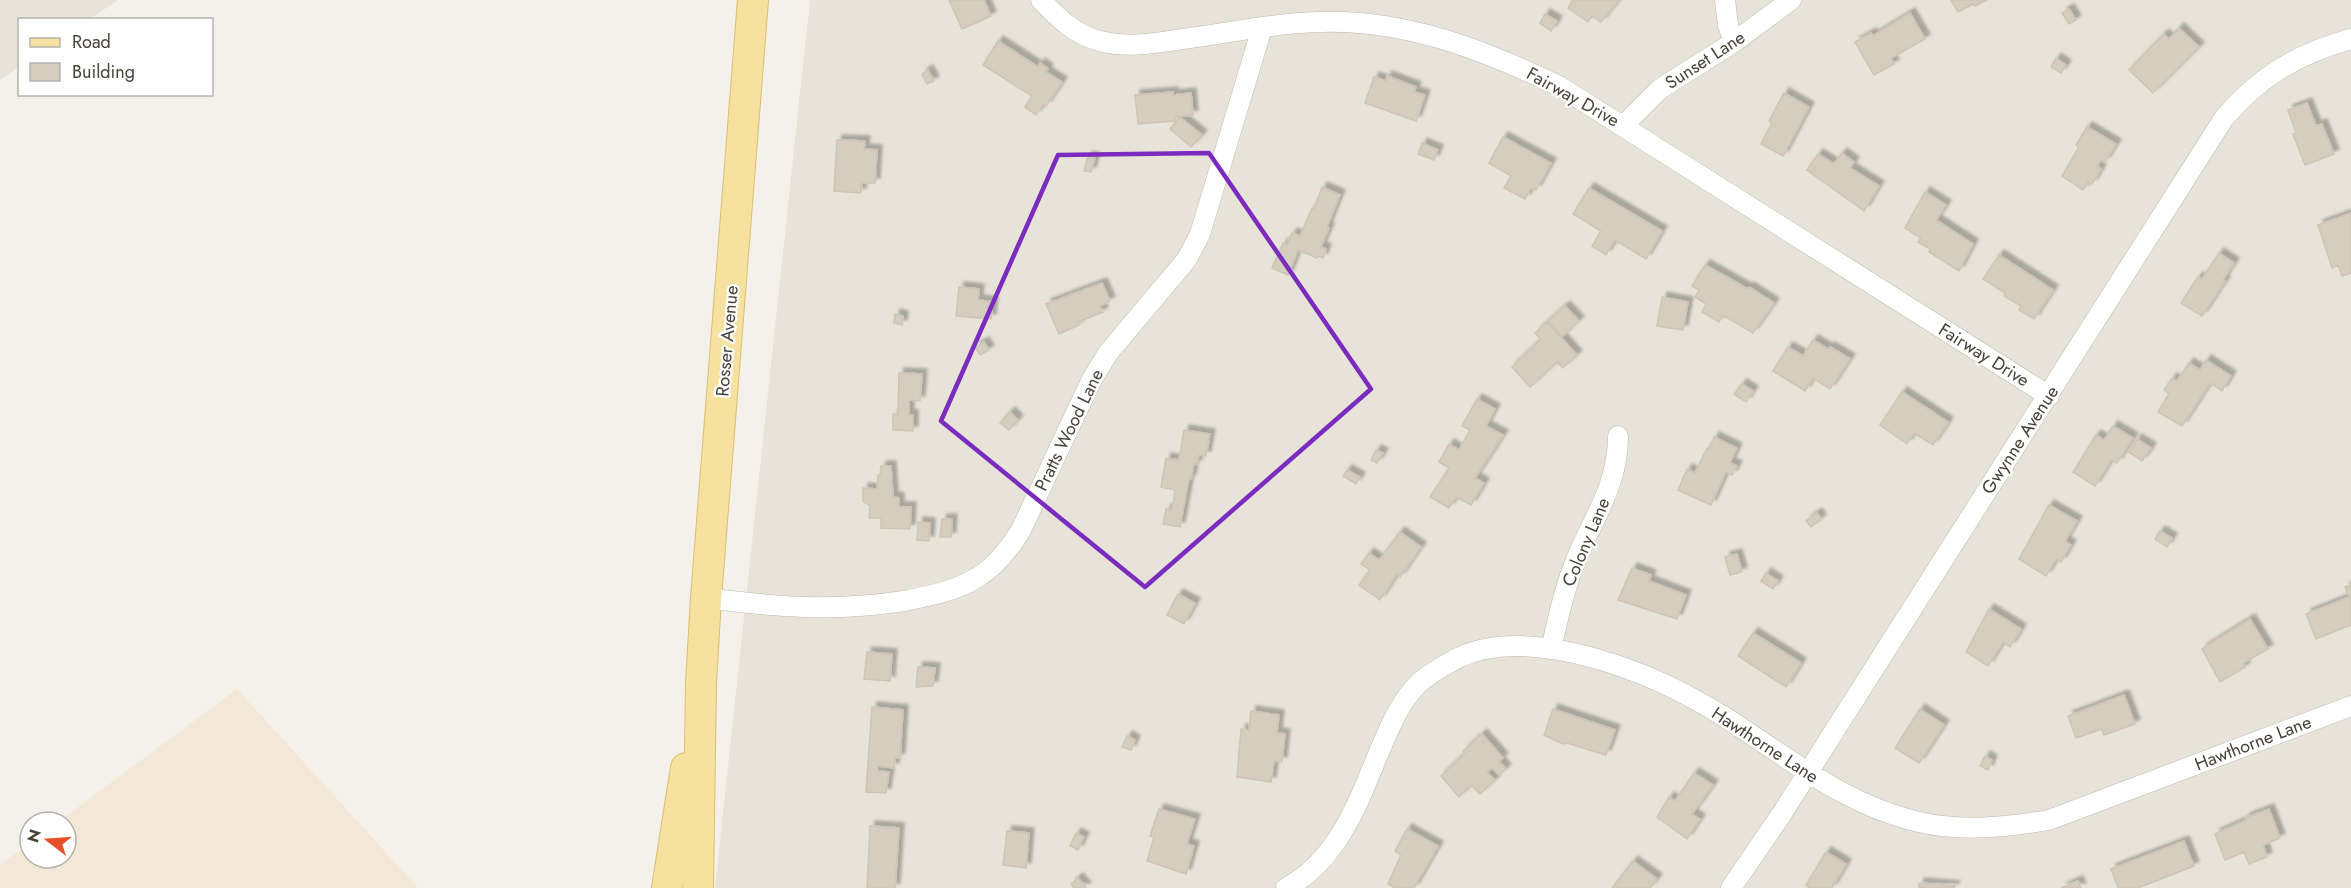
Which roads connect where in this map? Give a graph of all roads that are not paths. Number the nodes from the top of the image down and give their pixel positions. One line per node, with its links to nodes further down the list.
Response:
1 (753, 0): 11 (main road, Rosser Avenue)
2 (1041, 0): 5 (street, Fairway Drive)
3 (1725, 0): 7 (street)
4 (1791, 0): 7 (street, Sunset Lane)
5 (1262, 28): 8 (street, Fairway Drive); 11 (street, Pratts Wood Lane)
6 (2351, 39): 9 (street, Gwynne Avenue)
7 (1734, 42): 8 (street, Sunset Lane)
8 (1624, 125): 9 (street, Fairway Drive)
9 (2049, 396): 15 (street, Gwynne Avenue)
10 (1618, 436): 12 (street, Colony Lane)
11 (706, 598): 13 (main road, Rosser Avenue)
12 (1551, 649): 15 (street, Hawthorne Lane); 18 (street, Hawthorne Lane)
13 (701, 683): 16 (main road, Rosser Avenue); 17 (main road, Rosser Avenue)
14 (2351, 706): 15 (street, Hawthorne Lane)
15 (1808, 774): 19 (street, Gwynne Avenue)
16 (667, 888)
17 (698, 888)
18 (1286, 888)
19 (1731, 888)

